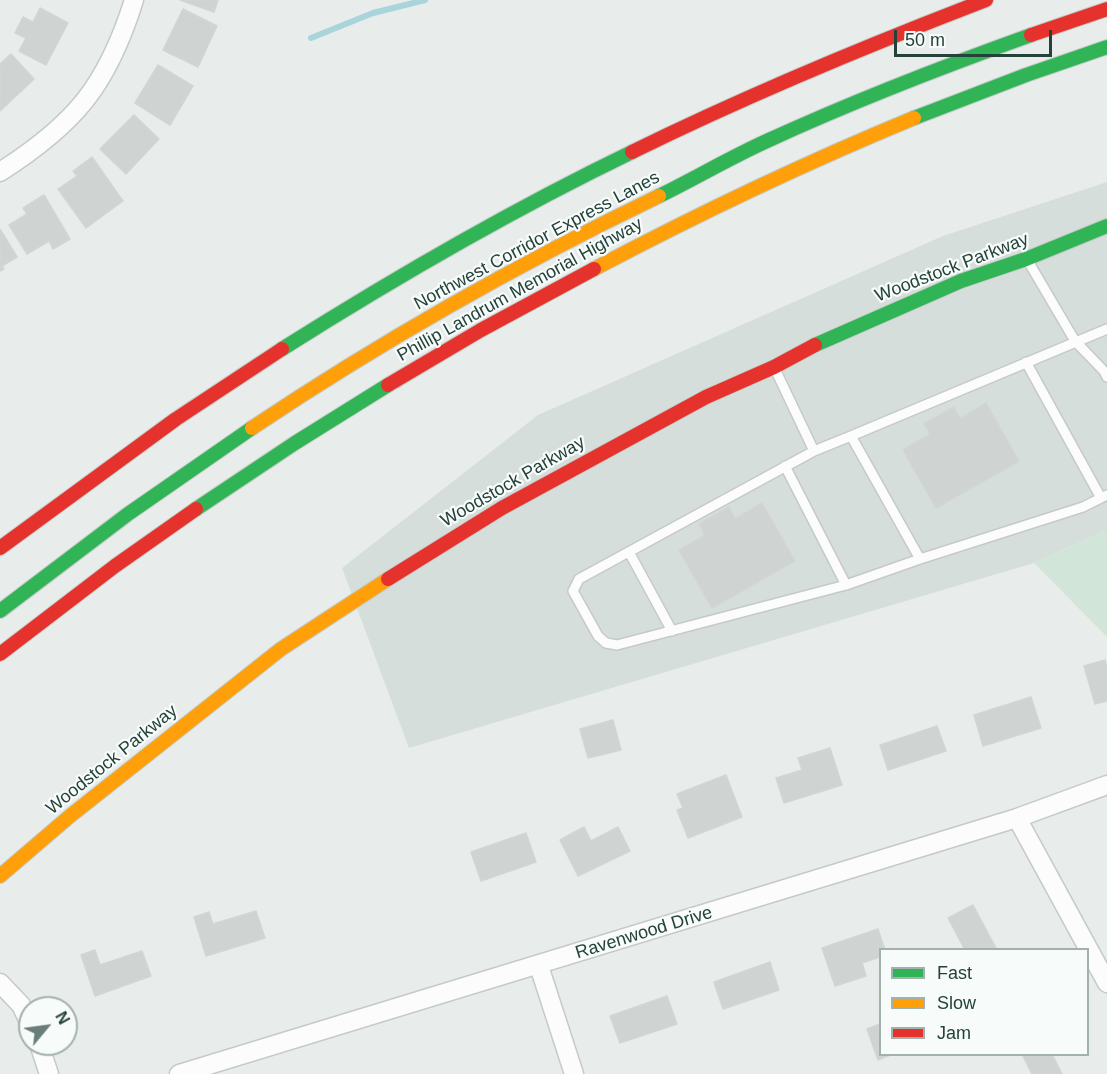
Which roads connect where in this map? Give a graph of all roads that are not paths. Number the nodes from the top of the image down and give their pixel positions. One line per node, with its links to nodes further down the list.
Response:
1 (134, 0): 5 (street)
2 (986, 0): 17 (main road)
3 (1107, 9): 21 (main road, Northwest Corridor Express Lanes)
4 (1107, 47): 23 (main road, Phillip Landrum Memorial Highway)
5 (0, 172)
6 (1107, 226): 7 (main road, Woodstock Parkway)
7 (1026, 259): 9 (lane); 11 (main road, Woodstock Parkway)
8 (1107, 329): 9 (lane)
9 (1075, 341): 10 (lane); 12 (lane)
10 (1026, 362): 13 (lane); 16 (lane)
11 (774, 367): 14 (lane); 26 (main road, Woodstock Parkway)
12 (1107, 377)
13 (851, 436): 14 (lane); 19 (lane)
14 (814, 451): 15 (lane)
15 (785, 465): 18 (lane); 20 (lane)
16 (1104, 496): 19 (lane)
17 (0, 548)
18 (628, 552): 22 (lane); 22 (lane)
19 (920, 559): 20 (lane)
20 (846, 585): 22 (lane)
21 (0, 611)
22 (672, 631)
23 (0, 654)
24 (1107, 786): 25 (street, Ravenwood Drive)
25 (1017, 818): 27 (street); 29 (street, Ravenwood Drive)
26 (0, 876)
27 (1088, 948)
28 (1089, 950): 31 (street)
29 (539, 966): 35 (street, Ravenwood Drive); 36 (street)
30 (0, 983): 32 (street)
31 (1107, 983)
32 (18, 1002)
33 (43, 1056): 34 (street)
34 (49, 1074)
35 (179, 1074)
36 (574, 1074)

